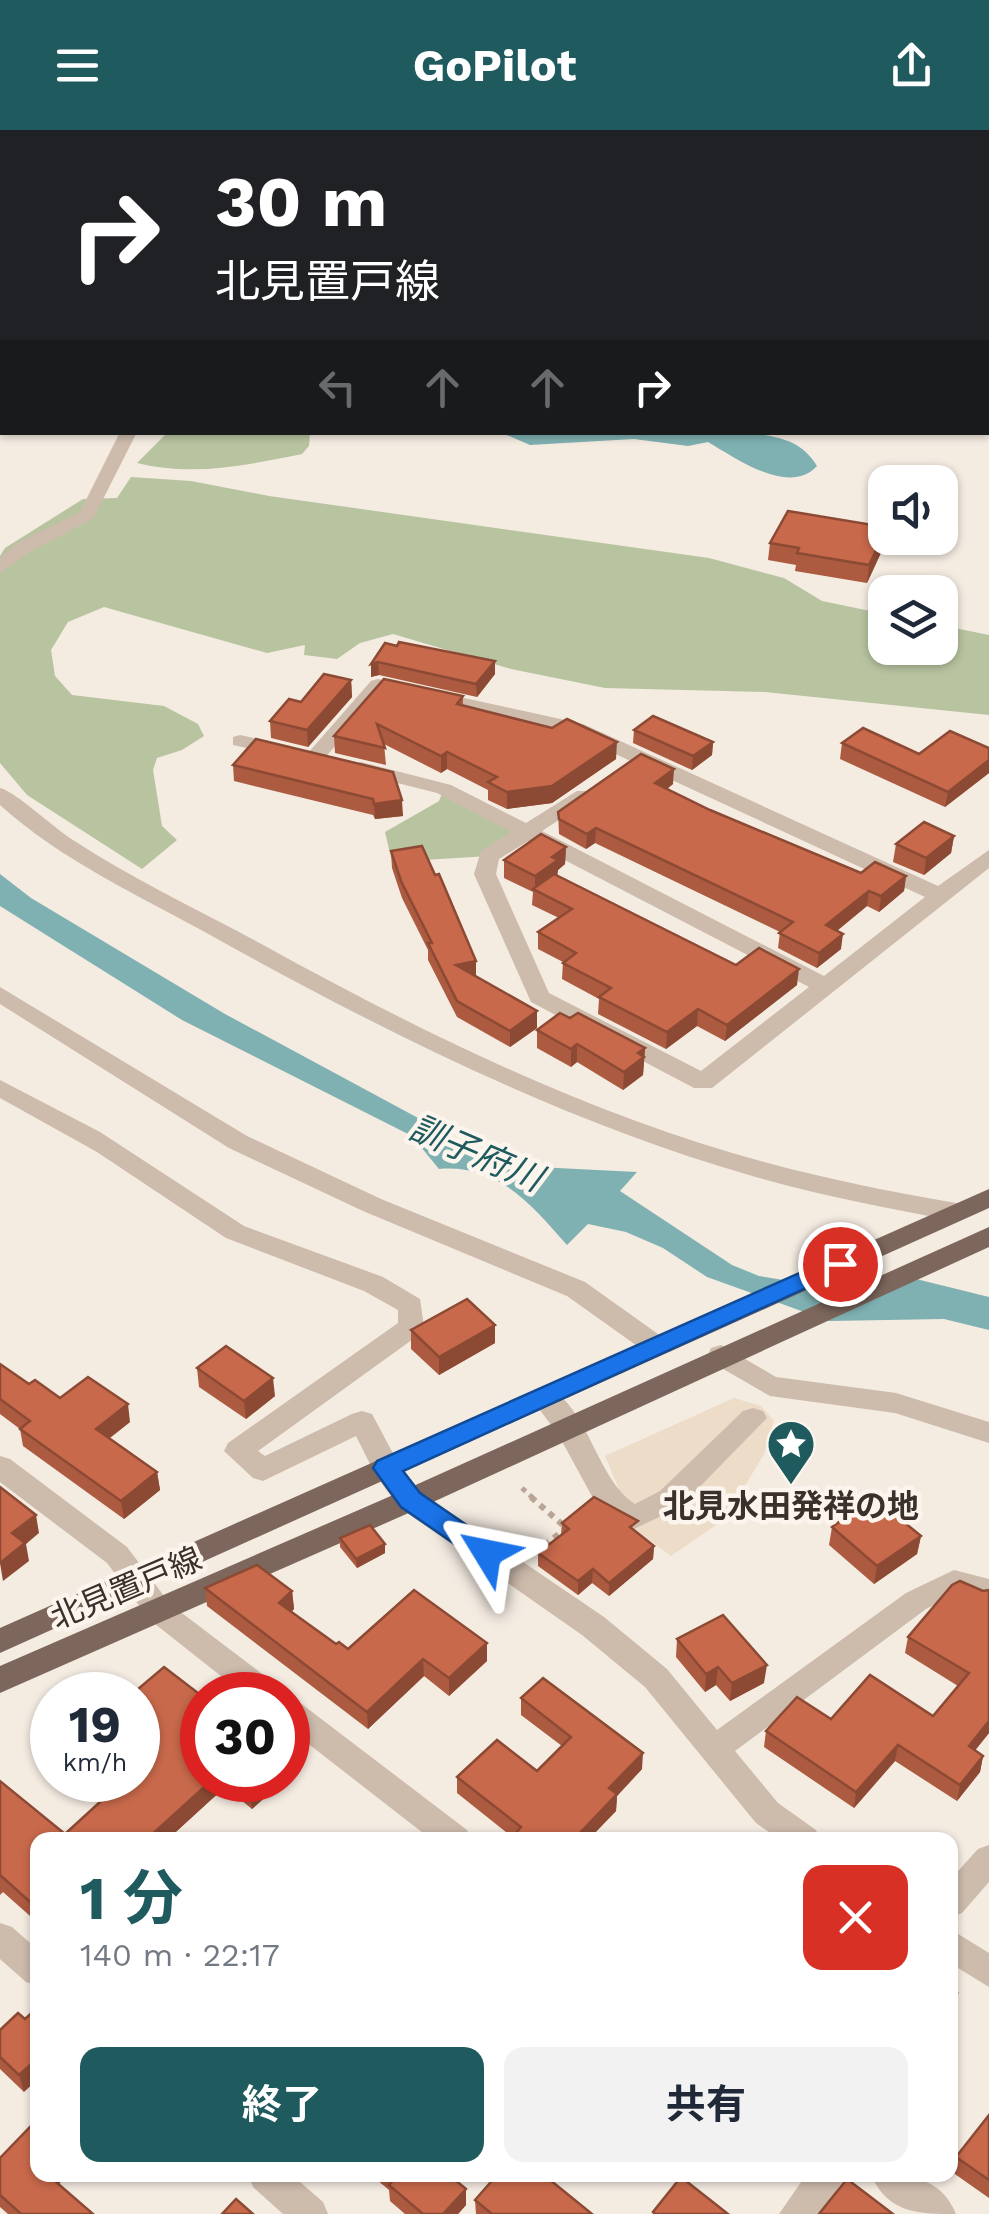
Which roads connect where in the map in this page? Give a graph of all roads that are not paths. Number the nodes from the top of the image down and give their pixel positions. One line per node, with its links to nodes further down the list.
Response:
1 (127, 435): 2 (street)
2 (0, 567)
3 (240, 741): 4 (street)
4 (315, 757): 5 (street); 7 (street)
5 (622, 768): 7 (street); 9 (street)
6 (0, 794): 14 (street)
7 (527, 834): 10 (street); 10 (street)
8 (989, 856): 9 (street)
9 (938, 894): 10 (street)
10 (826, 986)
11 (0, 994): 16 (street)
12 (0, 1088): 23 (street)
13 (989, 1198): 14 (main road, 北見置戸線)
14 (946, 1216): 16 (main road, 北見置戸線)
15 (989, 1236): 17 (main road, 北見置戸線)
16 (668, 1341): 18 (main road, 北見置戸線)
17 (727, 1352): 20 (main road, 北見置戸線); 21 (street)
18 (544, 1397): 20 (street); 23 (main road, 北見置戸線)
19 (753, 1418): 20 (street)
20 (568, 1427): 24 (main road, 北見置戸線)
21 (989, 1434)
22 (0, 1467): 25 (street)
23 (386, 1468): 24 (street); 25 (main road, 北見置戸線)
24 (410, 1500): 27 (main road, 北見置戸線); 32 (street)
25 (136, 1580): 27 (street); 28 (main road, 北見置戸線)
26 (989, 1591): 32 (street)
27 (160, 1612): 29 (street); 30 (main road, 北見置戸線)
28 (0, 1641)
29 (237, 1672)
30 (0, 1680)
31 (310, 1727): 33 (street)
32 (714, 1748): 34 (street)
33 (446, 1832)
34 (794, 1832)
35 (989, 1859): 36 (street)
36 (958, 1894)
37 (0, 1938): 39 (street)
38 (958, 1950): 40 (street)
39 (30, 1965)
40 (989, 1972)
41 (274, 2182): 44 (street)
42 (823, 2182): 45 (street)
43 (898, 2182): 46 (street)
44 (310, 2214)
45 (798, 2214)
46 (938, 2214)

